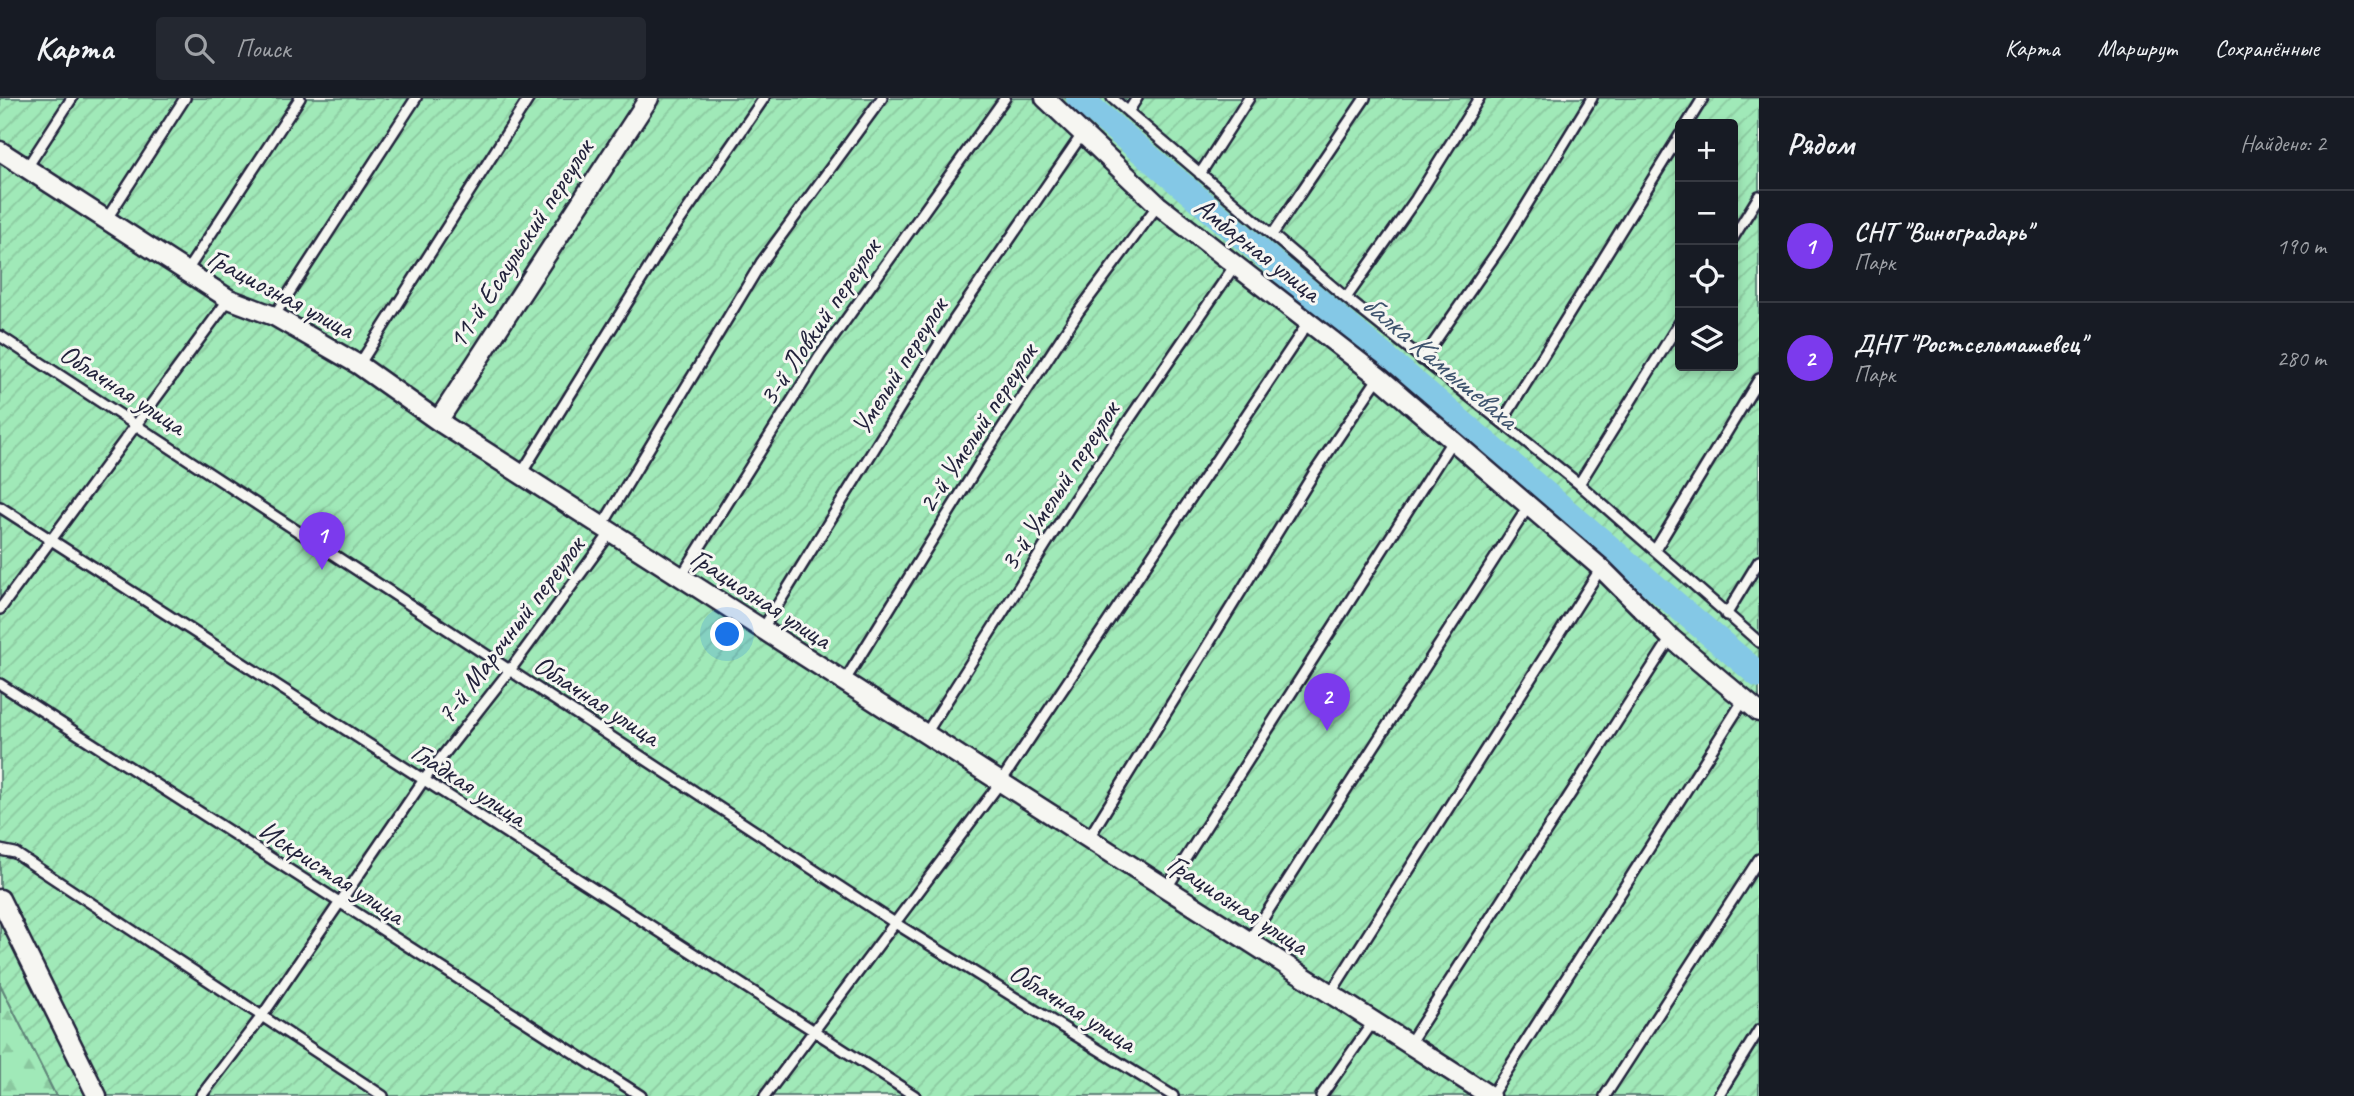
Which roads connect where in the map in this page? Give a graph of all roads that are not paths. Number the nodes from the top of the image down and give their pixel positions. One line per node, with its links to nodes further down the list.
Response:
1 (72, 98): 23 (lane)
2 (185, 98): 27 (lane)
3 (300, 98): 31 (lane)
4 (416, 98): 34 (lane)
5 (529, 98): 39 (lane)
6 (649, 98): 42 (street, 11-й Есаульский переулок)
7 (764, 98): 46 (lane)
8 (882, 98): 50 (lane, 7-й Марочный переулок)
9 (1005, 98): 55 (lane, 3-й Ловкий переулок)
10 (1045, 98): 20 (street, Амбарная улица)
11 (1112, 98): 18 (lane)
12 (1137, 98): 18 (lane)
13 (1249, 98): 24 (lane)
14 (1365, 98): 29 (lane)
15 (1479, 98): 32 (lane)
16 (1591, 98): 38 (lane)
17 (1703, 98): 19 (lane)
18 (1128, 112): 24 (lane)
19 (1690, 119)
20 (1083, 133): 26 (street, Амбарная улица); 58 (lane, Умелый переулок)
21 (1675, 143): 43 (lane)
22 (0, 152): 23 (street, Грациозная улица)
23 (26, 169): 27 (street, Грациозная улица)
24 (1200, 174): 29 (lane)
25 (1759, 196): 28 (lane)
26 (1158, 205): 30 (street, Амбарная улица); 62 (lane, 2-й Умелый переулок)
27 (106, 220): 31 (street, Грациозная улица)
28 (1738, 230)
29 (1272, 235): 32 (lane)
30 (1235, 265): 35 (street, Амбарная улица); 66 (lane, 3-й Умелый переулок)
31 (186, 272): 33 (street, Грациозная улица)
32 (1346, 298): 38 (lane)
33 (229, 299): 34 (street, Грациозная улица); 44 (lane)
34 (274, 316): 39 (street, Грациозная улица)
35 (1308, 323): 40 (street, Амбарная улица); 68 (lane)
36 (1675, 330): 47 (lane)
37 (0, 336): 44 (lane, Облачная улица)
38 (1422, 360): 43 (lane)
39 (359, 365): 42 (street, Грациозная улица)
40 (1379, 377): 45 (street, Амбарная улица); 69 (lane)
41 (1759, 379): 52 (lane)
42 (438, 421): 46 (street, Грациозная улица)
43 (1502, 422): 47 (lane)
44 (138, 426): 51 (lane); 61 (lane, Облачная улица)
45 (1452, 441): 48 (street, Амбарная улица); 72 (lane)
46 (521, 474): 50 (street, Грациозная улица)
47 (1579, 484): 52 (lane)
48 (1528, 507): 54 (street, Амбарная улица); 76 (lane)
49 (0, 508): 51 (lane, Гладкая улица)
50 (606, 529): 55 (street, Грациозная улица); 61 (lane, 7-й Марочный переулок)
51 (52, 541): 56 (lane); 67 (lane, Гладкая улица)
52 (1655, 550): 57 (lane)
53 (1759, 561): 57 (lane)
54 (1601, 568): 59 (street, Амбарная улица); 77 (lane)
55 (681, 577): 58 (street, Грациозная улица)
56 (0, 609)
57 (1726, 615): 60 (lane)
58 (762, 630): 62 (street, Грациозная улица)
59 (1671, 638): 64 (street, Амбарная улица); 82 (lane)
60 (1759, 642)
61 (510, 670): 67 (lane, 7-й Марочный переулок); 75 (lane, Облачная улица)
62 (844, 682): 66 (street, Грациозная улица)
63 (0, 684): 74 (lane, Искристая улица)
64 (1743, 701): 65 (street, Амбарная улица); 91 (lane)
65 (1759, 712)
66 (925, 735): 68 (street, Грациозная улица)
67 (422, 781): 74 (lane, 7-й Марочный переулок); 80 (lane, Гладкая улица)
68 (1000, 783): 69 (street, Грациозная улица); 75 (lane)
69 (1088, 839): 72 (street, Грациозная улица)
70 (0, 850): 78 (lane)
71 (1759, 859): 92 (lane)
72 (1166, 889): 76 (street, Грациозная улица)
73 (0, 899): 83 (street)
74 (340, 904): 78 (lane, 7-й Марочный переулок); 86 (lane, Искристая улица)
75 (895, 923): 80 (lane); 89 (lane, Облачная улица)
76 (1248, 942): 77 (street, Грациозная улица)
77 (1330, 994): 79 (street, Грациозная улица)
78 (262, 1016): 84 (lane, 7-й Марочный переулок); 85 (lane)
79 (1373, 1022): 82 (street, Грациозная улица); 90 (lane)
80 (812, 1030): 87 (lane); 88 (lane, Гладкая улица)
81 (1759, 1030): 93 (lane)
82 (1409, 1044): 91 (street, Грациозная улица)
83 (96, 1096)
84 (201, 1096)
85 (383, 1096)
86 (641, 1096)
87 (765, 1096)
88 (915, 1096)
89 (1174, 1096)
90 (1321, 1096)
91 (1491, 1096)
92 (1605, 1096)
93 (1718, 1096)

